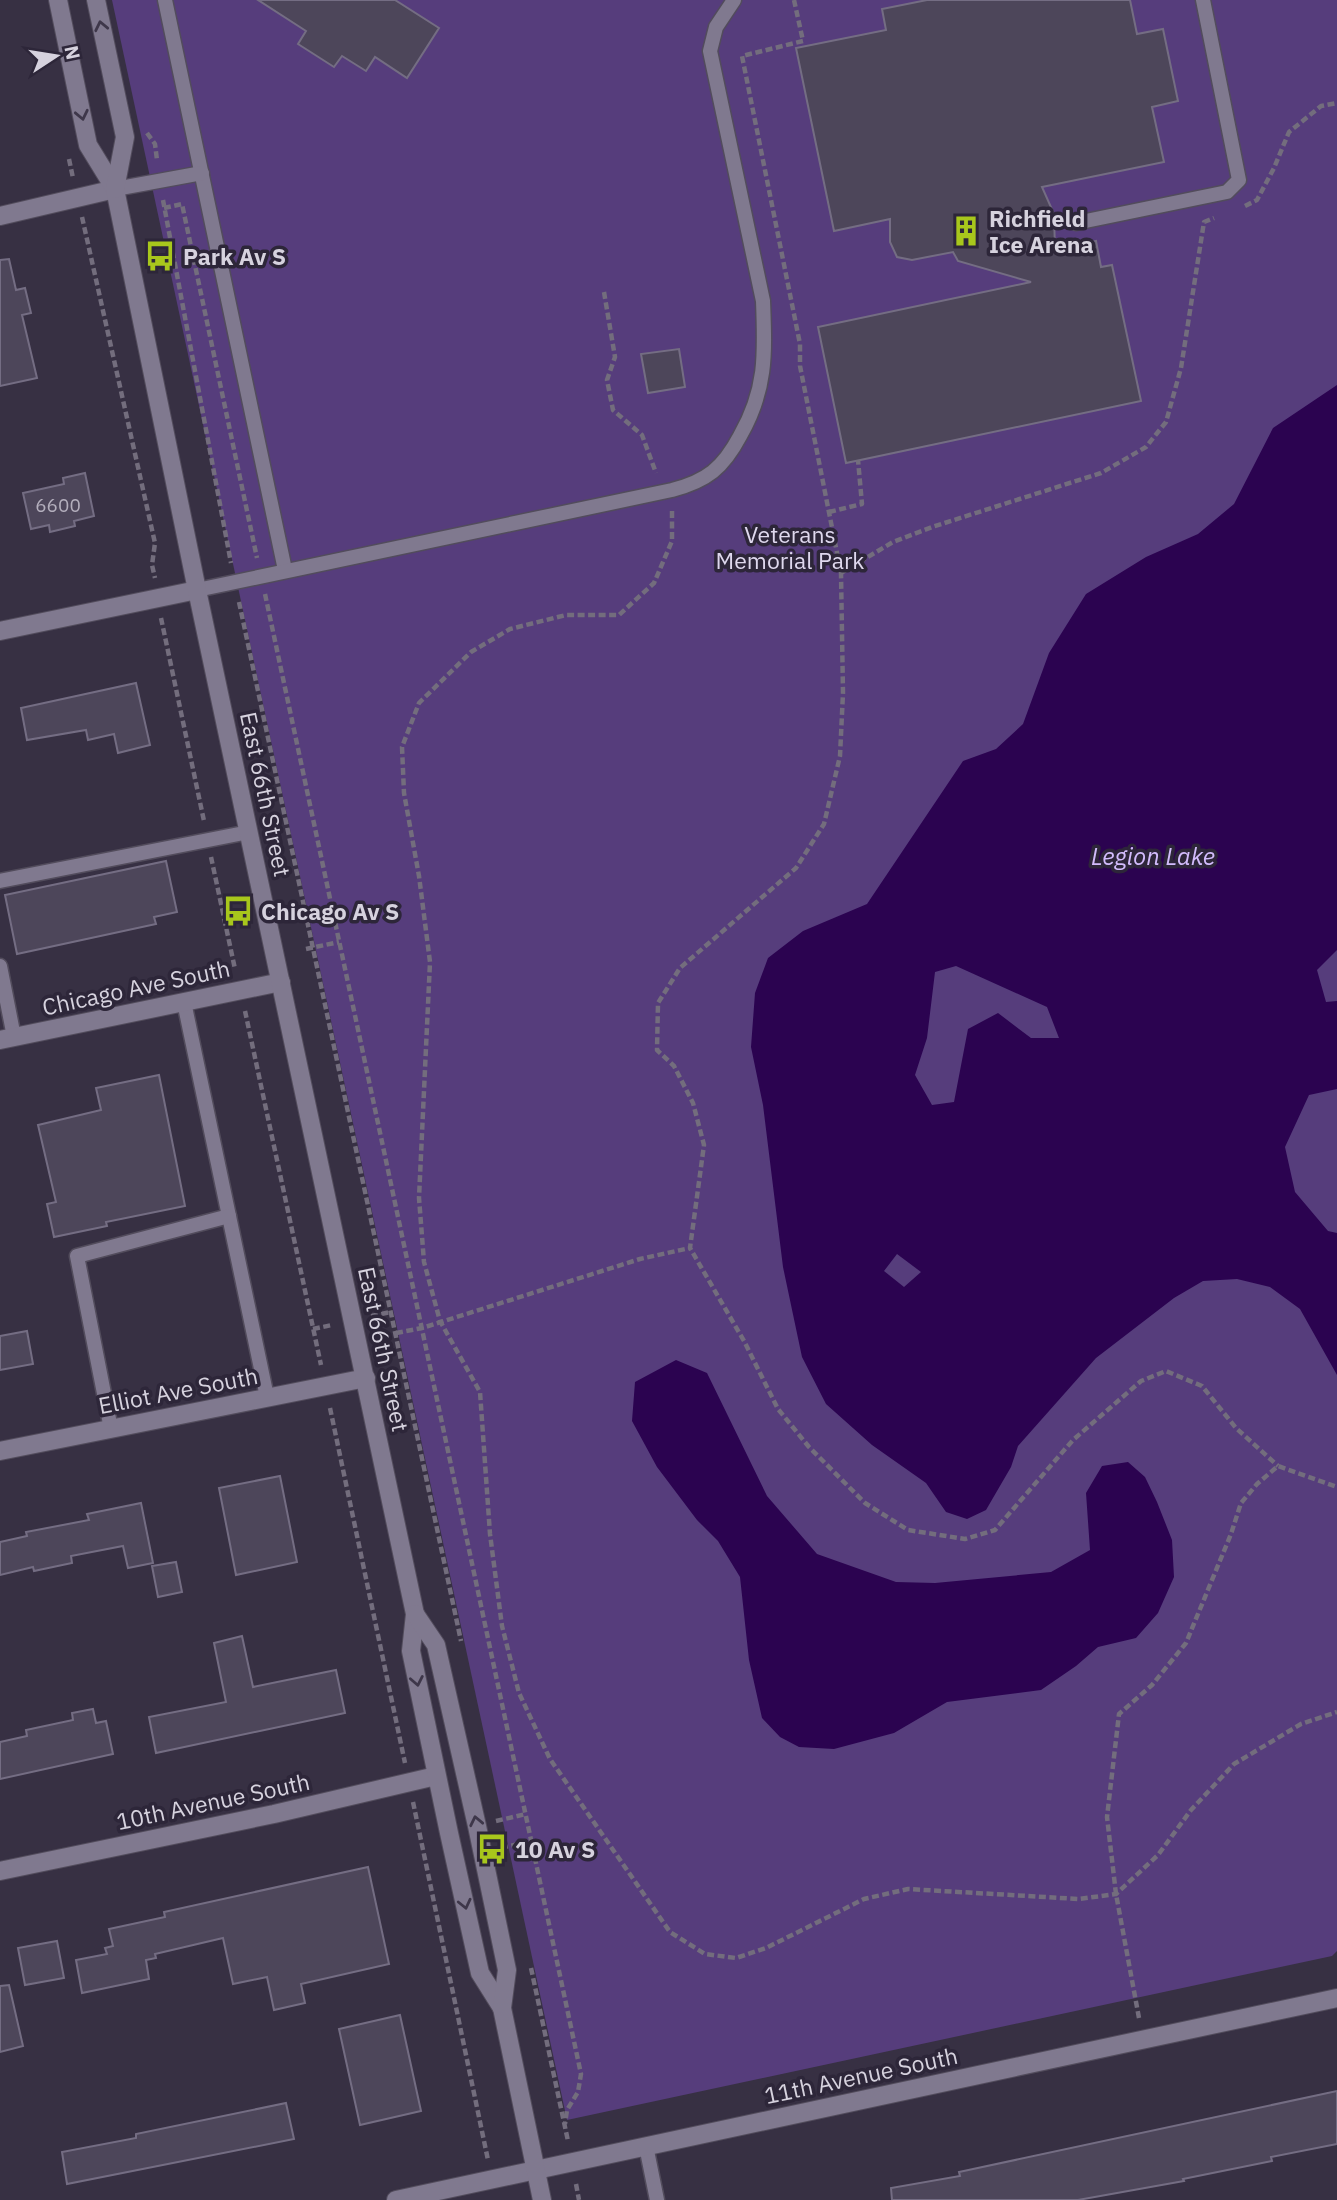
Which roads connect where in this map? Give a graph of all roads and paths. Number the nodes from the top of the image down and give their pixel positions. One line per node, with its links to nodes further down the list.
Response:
1 (58, 0): 9 (main road, East 66th Street, one-way to 9)
2 (96, 0): 9 (main road, East 66th Street, one-way to 2)
3 (165, 0): 8 (lane)
4 (734, 0): 17 (lane)
5 (794, 0): 18 (path)
6 (1203, 0): 13 (lane)
7 (1337, 103): 10 (path)
8 (202, 173): 9 (lane); 20 (lane)
9 (116, 190): 11 (main road); 24 (main road, East 66th Street)
10 (1239, 209)
11 (0, 216)
12 (1217, 218): 21 (path)
13 (1076, 223)
14 (87, 235): 19 (path)
15 (604, 292): 17 (path)
16 (858, 460): 18 (path)
17 (672, 490): 20 (lane); 40 (path)
18 (829, 512): 21 (path)
19 (152, 565)
20 (285, 570): 22 (lane)
21 (841, 573): 39 (path)
22 (261, 576): 23 (lane); 23 (path); 30 (path)
23 (235, 581): 24 (lane); 31 (path)
24 (197, 590): 26 (main road); 27 (main road, East 66th Street)
25 (163, 625): 28 (path)
26 (0, 631)
27 (249, 832): 28 (lane); 34 (main road, East 66th Street)
28 (208, 840): 29 (lane); 35 (path)
29 (0, 881)
30 (339, 942): 31 (path); 41 (path)
31 (314, 948): 32 (path); 42 (path)
32 (306, 949)
33 (0, 966): 37 (lane)
34 (281, 982): 35 (main road, Chicago Ave South); 43 (main road, East 66th Street)
35 (240, 990): 36 (main road, Chicago Ave South); 44 (path)
36 (184, 1002): 37 (main road, Chicago Ave South); 38 (lane)
37 (7, 1038)
38 (229, 1216): 45 (lane); 46 (lane)
39 (690, 1248): 40 (path); 48 (path)
40 (440, 1321): 41 (path); 63 (path)
41 (422, 1328): 42 (path); 58 (path)
42 (396, 1333): 51 (path)
43 (366, 1378): 44 (main road, Elliot Ave South); 50 (main road, East 66th Street)
44 (325, 1386): 45 (main road, Elliot Ave South); 54 (path)
45 (267, 1397): 46 (main road, Elliot Ave South)
46 (111, 1429): 47 (main road, Elliot Ave South)
47 (0, 1451)
48 (1278, 1466): 49 (path); 63 (path)
49 (1337, 1487)
50 (415, 1614): 53 (main road, East 66th Street, one-way to 53); 66 (main road, East 66th Street, one-way to 50)
51 (463, 1653)
52 (1337, 1712): 63 (path)
53 (436, 1776): 54 (main road, 10th Avenue South); 66 (main road, East 66th Street, one-way to 66)
54 (409, 1783): 62 (main road, 10th Avenue South); 70 (path)
55 (497, 1809): 56 (path)
56 (499, 1821)
57 (502, 1834): 59 (path)
58 (531, 1841): 59 (path); 64 (path)
59 (505, 1847): 60 (path); 61 (path)
60 (492, 1849)
61 (508, 1861)
62 (0, 1871)
63 (1116, 1894): 67 (path)
64 (528, 1956)
65 (1337, 1998): 67 (main road, 11th Avenue South)
66 (502, 2008): 69 (main road, East 66th Street)
67 (1143, 2040): 68 (main road, 11th Avenue South)
68 (646, 2146): 69 (main road, 11th Avenue South); 73 (lane)
69 (536, 2169): 70 (main road, 11th Avenue South); 72 (main road, East 66th Street)
70 (493, 2179): 71 (main road, 11th Avenue South)
71 (396, 2200)
72 (542, 2200)
73 (657, 2200)

